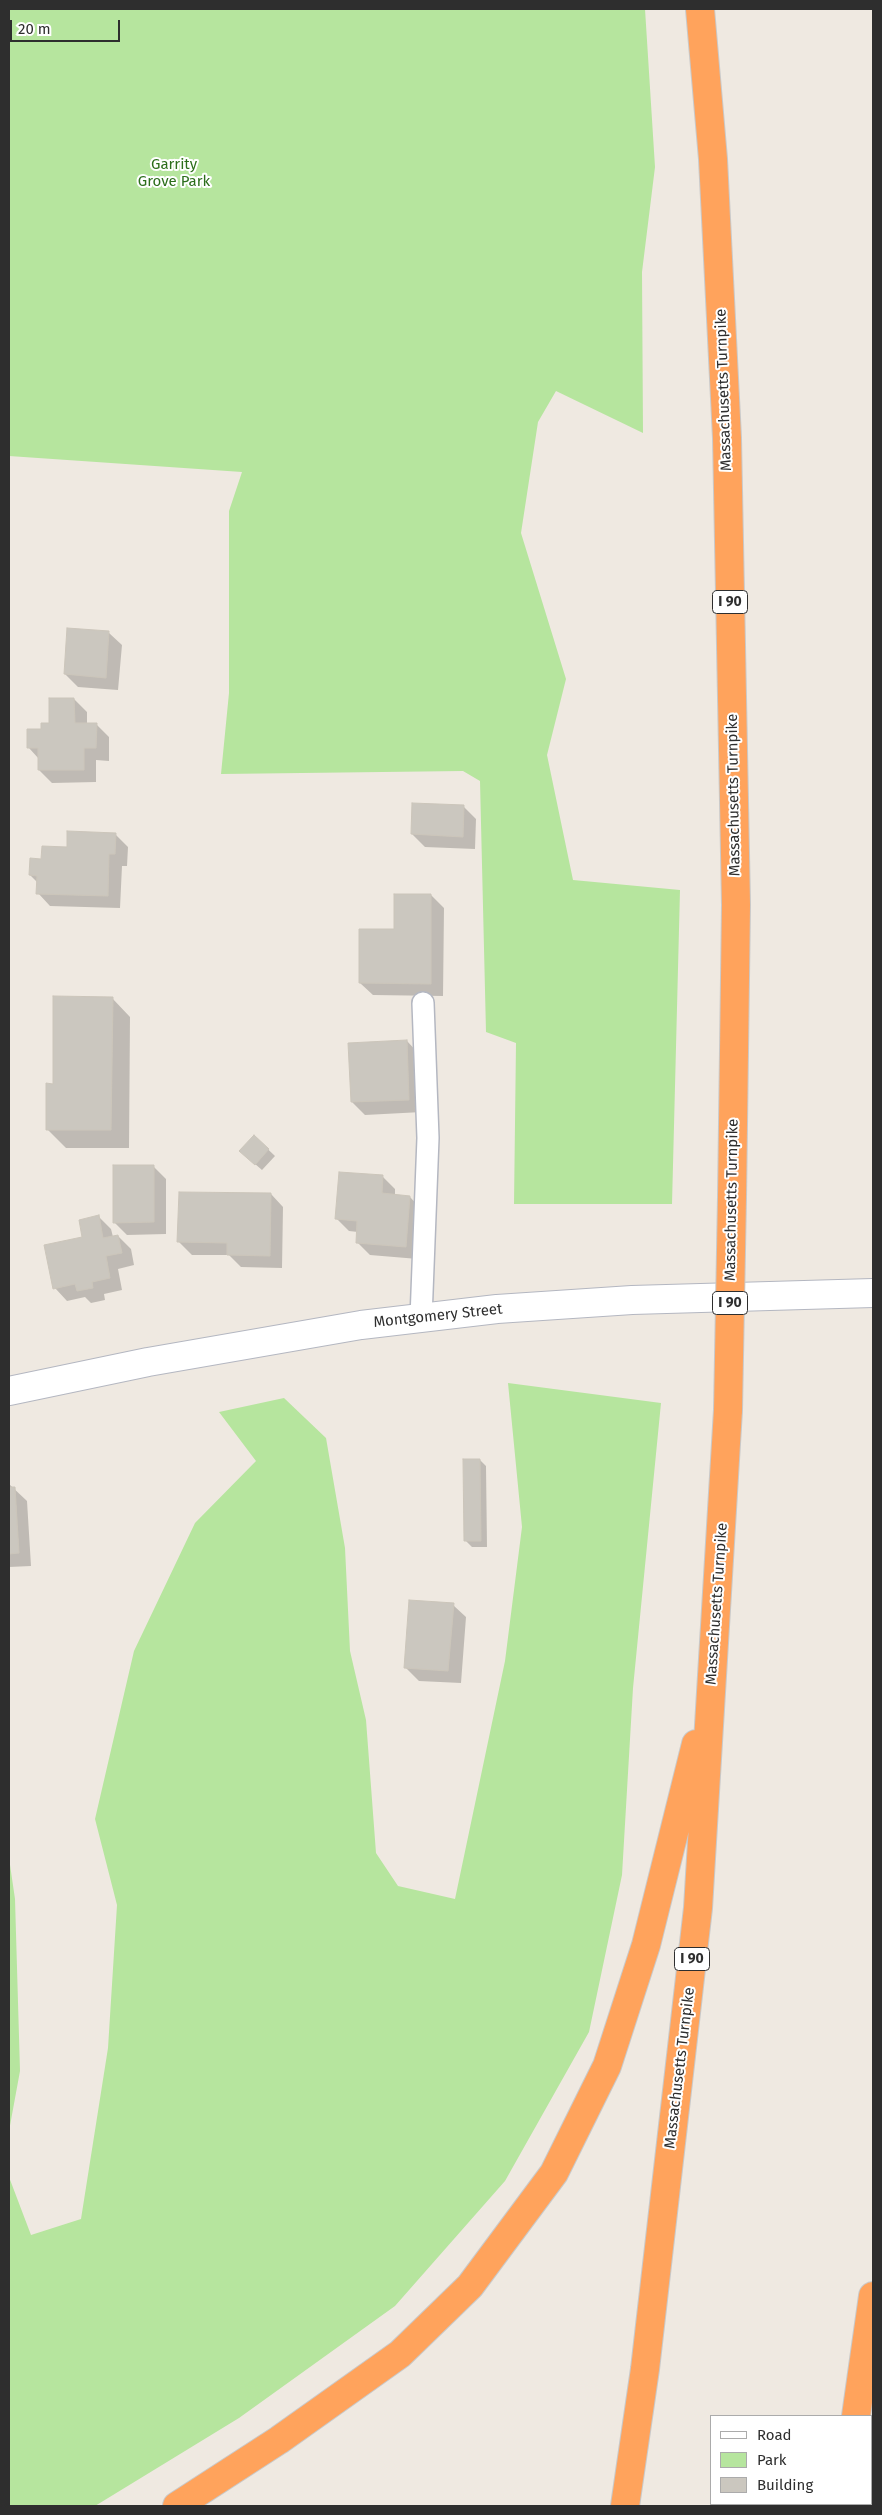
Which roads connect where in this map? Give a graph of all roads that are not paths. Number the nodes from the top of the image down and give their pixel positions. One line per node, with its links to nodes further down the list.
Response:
1 (700, 9): 6 (highway, Massachusetts Turnpike / I 90, bridge)
2 (423, 1003): 4 (lane)
3 (873, 1293): 4 (main road, Montgomery Street)
4 (421, 1318): 5 (main road, Montgomery Street)
5 (9, 1391)
6 (713, 1677): 9 (highway); 10 (highway, Massachusetts Turnpike / I 90)
7 (873, 2296): 8 (highway)
8 (856, 2415)
9 (177, 2506)
10 (625, 2506)

